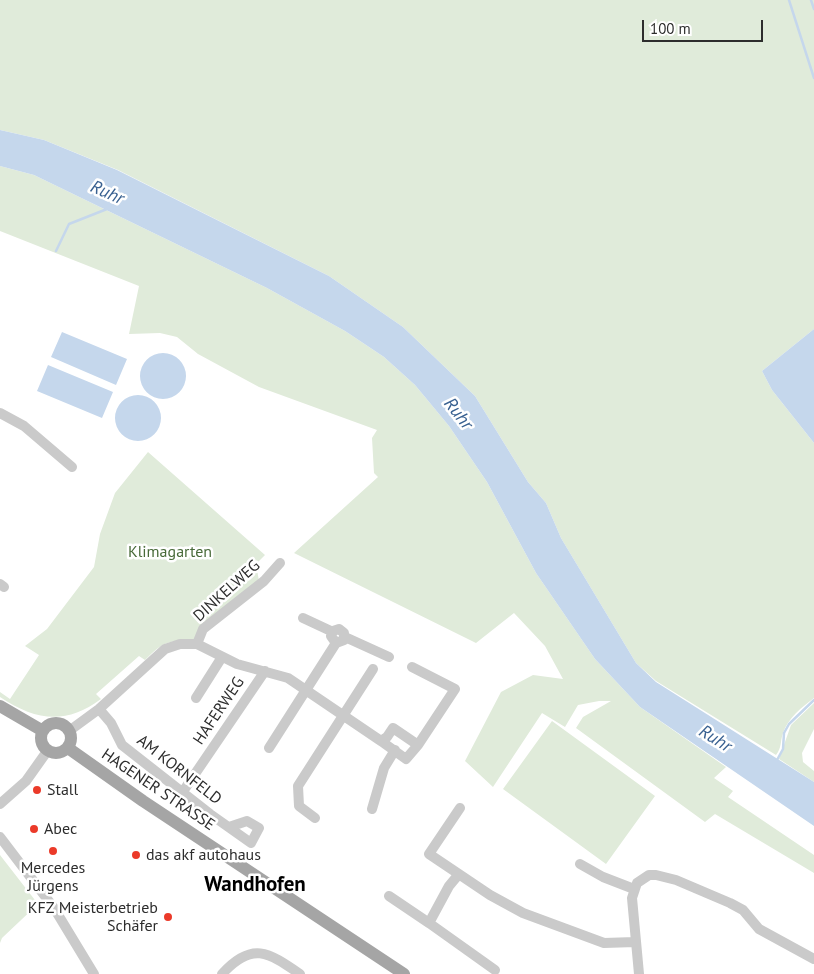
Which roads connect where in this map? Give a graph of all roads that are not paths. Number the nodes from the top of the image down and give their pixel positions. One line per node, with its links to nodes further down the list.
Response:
1 (0, 413): 2 (street)
2 (72, 467)
3 (280, 563): 6 (street, DINKELWEG)
4 (303, 618): 5 (street)
5 (340, 640): 8 (street); 12 (street)
6 (197, 644): 7 (street); 15 (street)
7 (222, 657): 11 (street); 13 (street)
8 (389, 657)
9 (412, 667): 20 (street)
10 (373, 669): 16 (street)
11 (264, 671): 12 (street); 25 (street, HAFERWEG)
12 (306, 689): 16 (street); 22 (street)
13 (196, 698)
14 (0, 706): 17 (main road)
15 (99, 709): 18 (street); 25 (street, AM KORNFELD)
16 (342, 715): 19 (street); 29 (street)
17 (43, 731): 18 (main road); 23 (main road)
18 (69, 731): 21 (main road)
19 (381, 741): 20 (street); 24 (street)
20 (418, 745): 24 (street)
21 (68, 748): 23 (main road); 43 (main road, HAGENER STRASSE)
22 (269, 748)
23 (48, 750): 26 (street)
24 (395, 750): 28 (street)
25 (182, 793): 30 (street, AM KORNFELD)
26 (0, 804)
27 (460, 808): 33 (street)
28 (372, 809)
29 (315, 818)
30 (229, 827)
31 (0, 837): 40 (street)
32 (580, 864): 34 (street)
33 (459, 874): 36 (street); 37 (street)
34 (634, 889): 37 (street); 38 (street)
35 (389, 896): 36 (street)
36 (430, 923): 39 (street)
37 (635, 942): 44 (street)
38 (814, 959)
39 (495, 970)
40 (94, 974)
41 (222, 974): 42 (street)
42 (300, 974)
43 (404, 974)
44 (639, 974)

